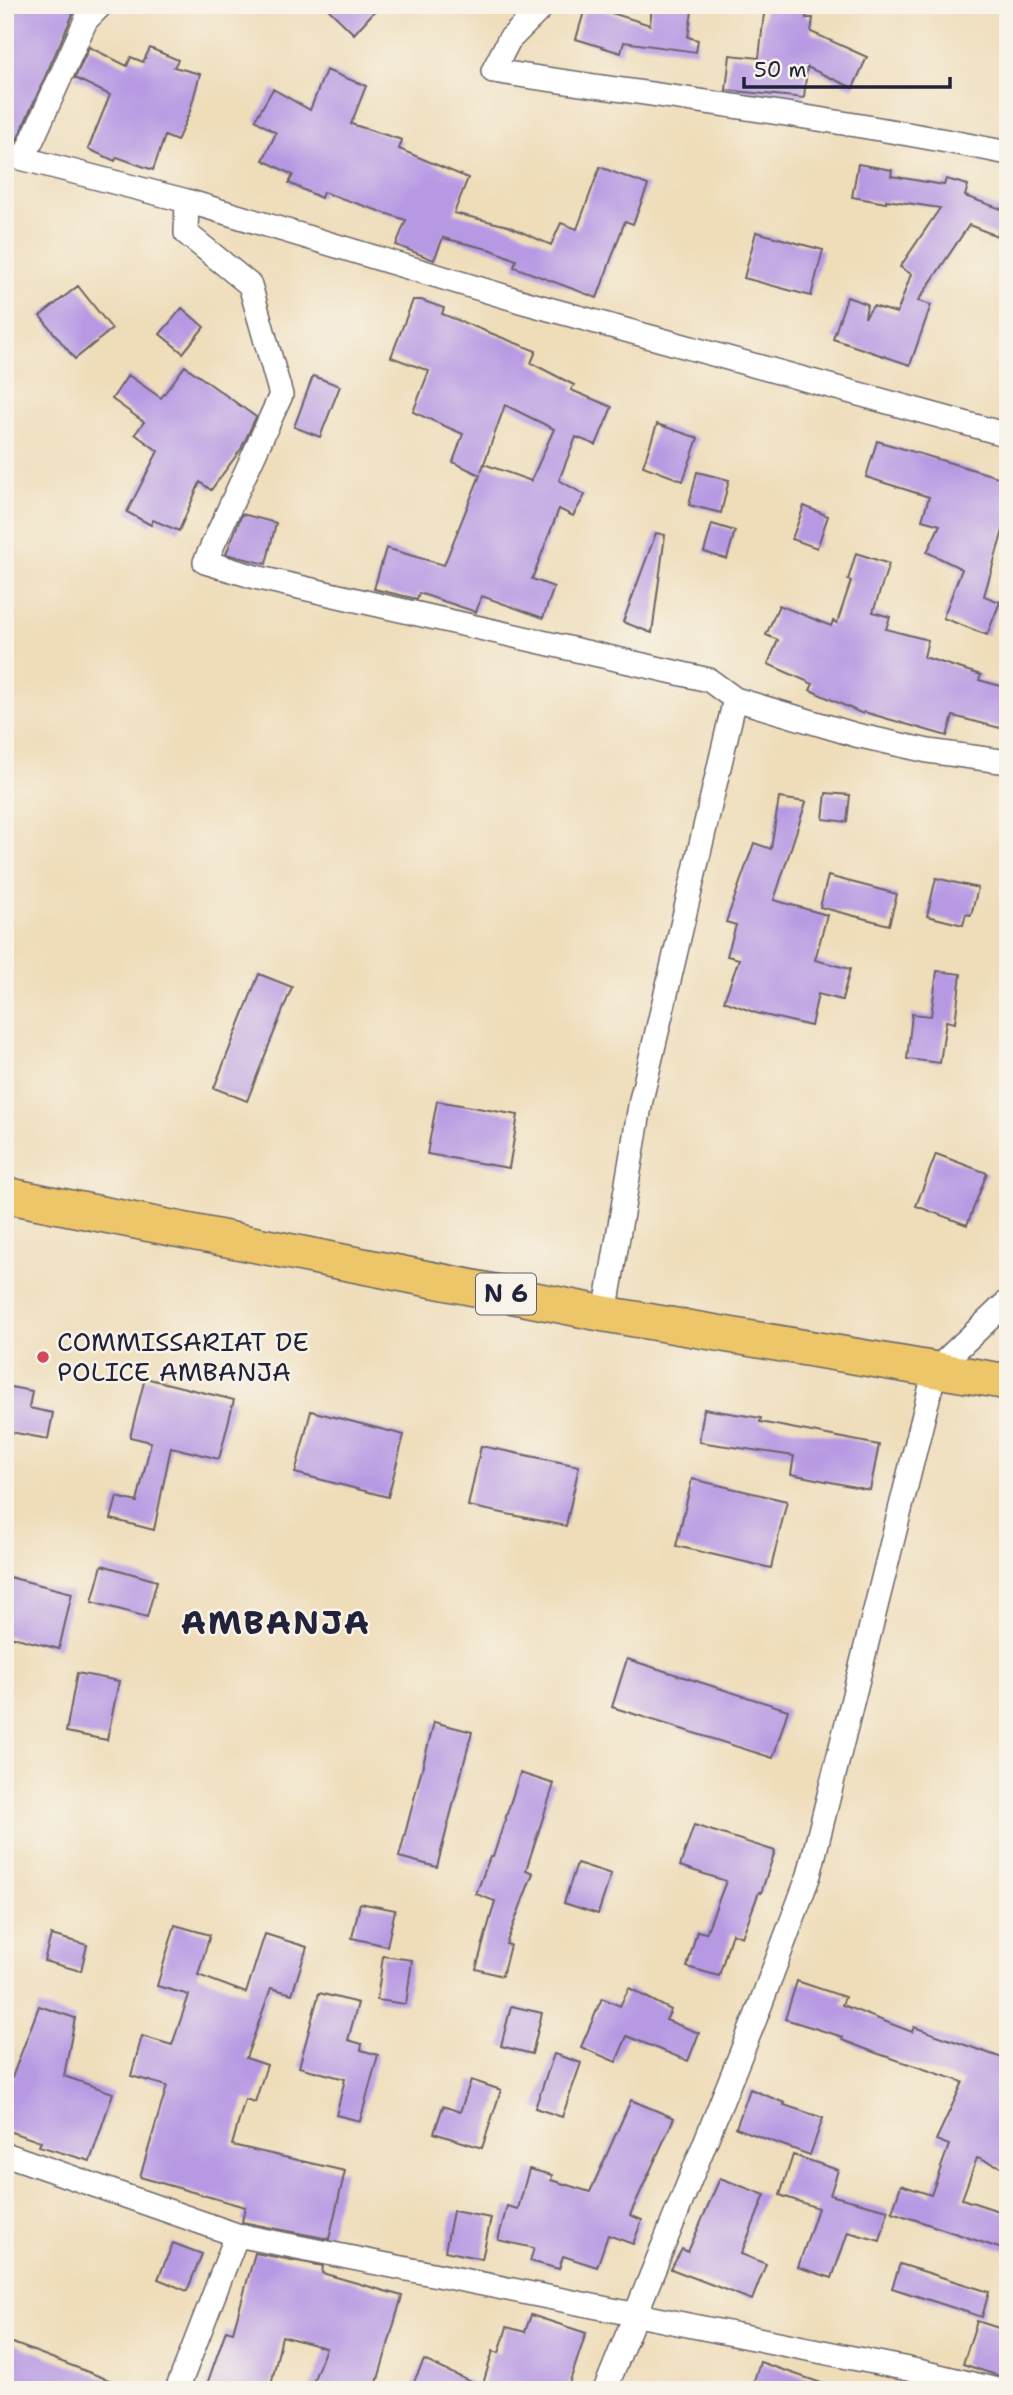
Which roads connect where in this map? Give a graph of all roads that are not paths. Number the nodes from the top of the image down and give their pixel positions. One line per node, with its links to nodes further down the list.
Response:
1 (101, 5): 4 (street)
2 (544, 5): 3 (street)
3 (1008, 153)
4 (15, 156): 5 (street)
5 (187, 201): 6 (street); 7 (street)
6 (1008, 435)
7 (736, 699): 8 (street); 11 (street)
8 (1008, 762)
9 (5, 1195): 11 (main road, N 6)
10 (1008, 1301): 12 (street)
11 (605, 1314): 12 (main road, N 6)
12 (936, 1370): 13 (main road, N 6); 16 (street)
13 (1008, 1382)
14 (5, 2154): 15 (street)
15 (237, 2235): 16 (street); 17 (street)
16 (635, 2316): 18 (street); 19 (street)
17 (177, 2390)
18 (605, 2390)
19 (997, 2390)

